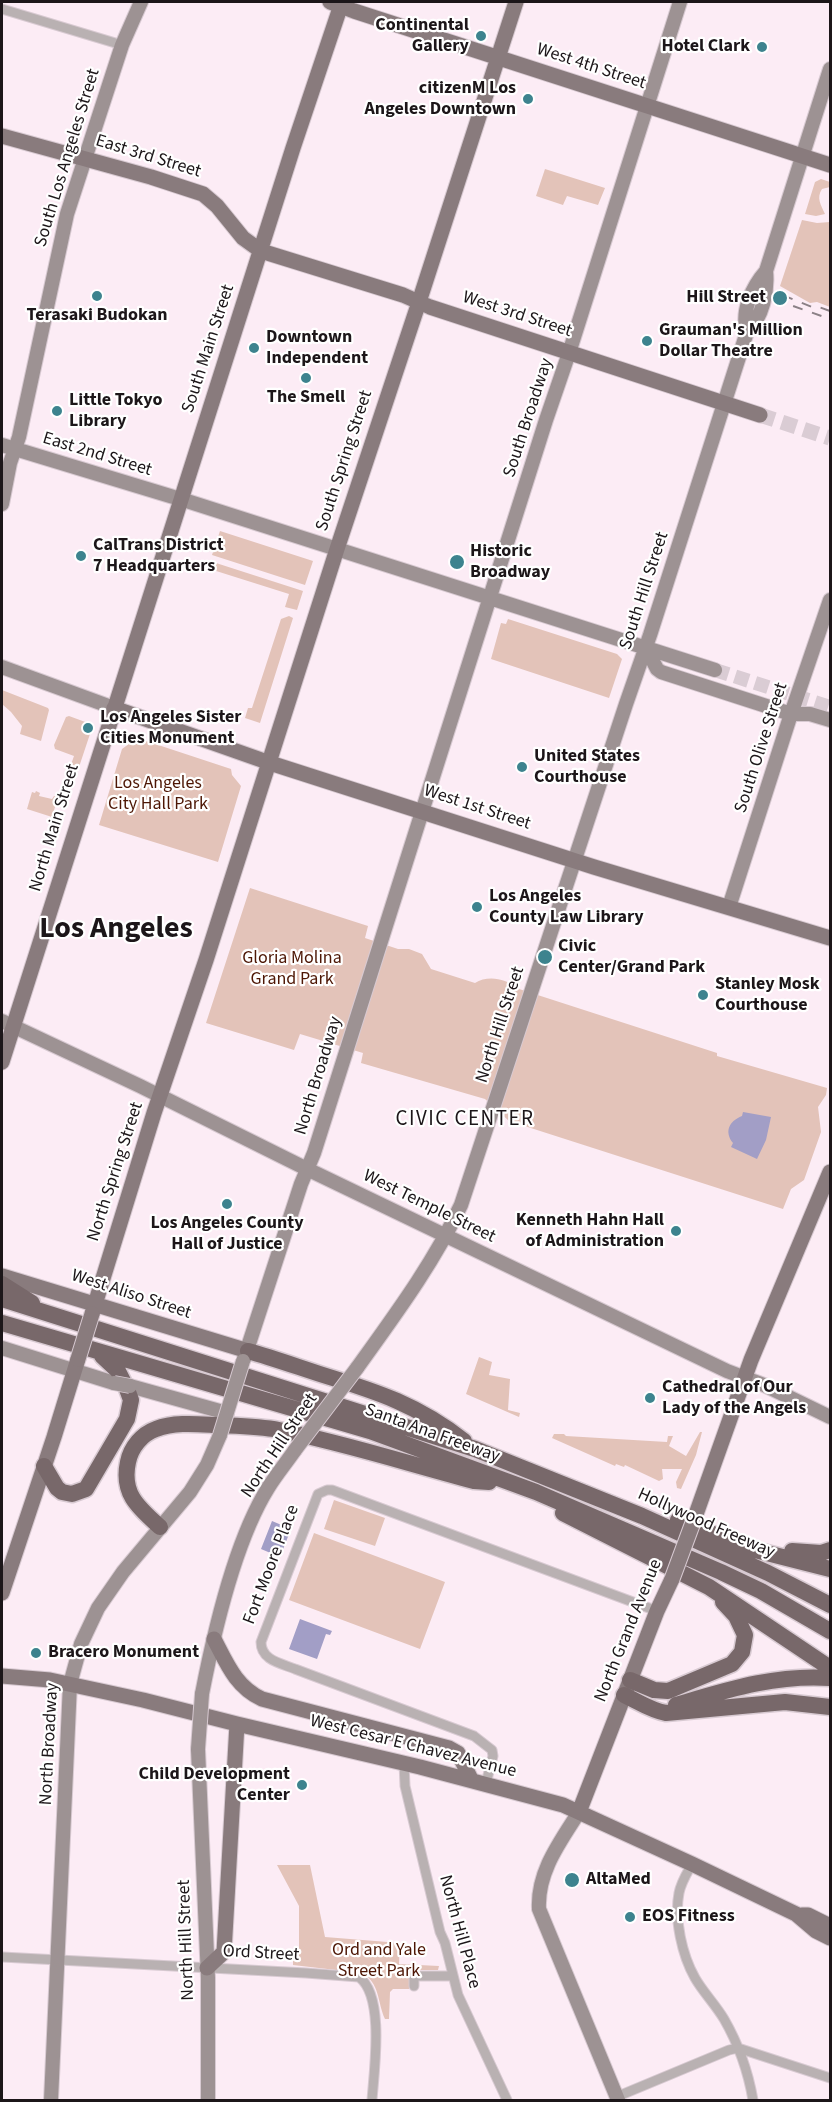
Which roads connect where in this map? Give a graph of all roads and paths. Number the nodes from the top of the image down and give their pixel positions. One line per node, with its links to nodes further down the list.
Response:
1 (141, 2): 6 (main road, South Los Angeles Street)
2 (516, 2): 7 (main road, South Spring Street)
3 (681, 2): 9 (main road, South Broadway)
4 (337, 3): 7 (main road, West 4th Street); 14 (main road, South Main Street)
5 (2, 9): 6 (street)
6 (122, 45): 12 (main road, South Los Angeles Street)
7 (499, 57): 9 (main road, West 4th Street); 15 (main road, South Spring Street)
8 (831, 69): 11 (main road, South Hill Street)
9 (648, 106): 11 (main road, West 4th Street); 16 (main road, South Broadway)
10 (2, 136): 12 (main road, East 3rd Street)
11 (803, 156): 13 (main road, West 4th Street); 17 (main road, South Hill Street)
12 (84, 158): 14 (main road, East 3rd Street); 20 (main road, South Los Angeles Street)
13 (831, 165)
14 (261, 251): 15 (main road, West 3rd Street); 21 (main road, South Main Street)
15 (419, 303): 16 (main road, West 3rd Street); 23 (main road, South Spring Street)
16 (569, 353): 17 (main road, West 3rd Street); 24 (main road, South Broadway)
17 (724, 403): 18 (main road, West 3rd Street); 26 (main road, South Hill Street)
18 (760, 415)
19 (2, 445): 20 (main road, East 2nd Street)
20 (15, 450): 21 (main road, East 2nd Street); 22 (main road, South Los Angeles Street)
21 (182, 500): 23 (main road, East 2nd Street); 29 (main road, South Main Street)
22 (2, 504)
23 (338, 549): 24 (main road, East 2nd Street); 32 (main road, South Spring Street)
24 (490, 599): 26 (main road, East 2nd Street); 33 (main road, South Broadway)
25 (830, 601): 30 (main road, South Olive Street)
26 (646, 648): 28 (main road, East 2nd Street); 30 (main road); 34 (main road, South Hill Street)
27 (2, 667): 29 (main road)
28 (715, 670)
29 (114, 708): 32 (main road, West 1st Street); 37 (main road, North Main Street)
30 (791, 714): 31 (main road); 35 (main road, South Olive Street)
31 (831, 720)
32 (270, 763): 33 (main road, West 1st Street); 39 (main road, North Spring Street)
33 (422, 811): 34 (main road, West 1st Street); 40 (main road, North Broadway)
34 (575, 861): 35 (main road, West 1st Street); 42 (main road, North Hill Street)
35 (729, 907): 36 (main road, West 1st Street)
36 (831, 938)
37 (8, 1024): 38 (main road, North Main Street); 39 (main road, West Temple Street)
38 (2, 1062)
39 (160, 1096): 40 (main road, West Temple Street); 46 (main road, North Spring Street)
40 (307, 1169): 42 (main road, West Temple Street); 51 (main road, North Broadway)
41 (831, 1172): 53 (main road, North Grand Avenue)
42 (446, 1235): 53 (main road, West Temple Street); 71 (main road, North Hill Street, bridge)
43 (2, 1276): 46 (main road, West Aliso Street)
44 (2, 1284): 47 (highway)
45 (2, 1299): 47 (highway, Santa Ana Freeway)
46 (93, 1309): 51 (main road, West Aliso Street); 52 (main road, North Spring Street, bridge)
47 (48, 1313): 56 (highway, Santa Ana Freeway)
48 (2, 1323): 50 (highway, Santa Ana Freeway)
49 (2, 1348): 52 (main road)
50 (99, 1353): 57 (highway); 58 (highway, Santa Ana Freeway)
51 (246, 1356): 54 (main road, North Broadway, bridge); 56 (highway)
52 (76, 1364): 54 (main road, bridge); 57 (main road, North Spring Street)
53 (745, 1377): 55 (main road, West Temple Street); 66 (main road, North Grand Avenue, bridge)
54 (227, 1413): 61 (main road, North Broadway, bridge)
55 (831, 1417)
56 (475, 1449): 59 (highway, Santa Ana Freeway)
57 (44, 1466): 64 (main road, North Spring Street)
58 (508, 1482): 60 (highway, Santa Ana Freeway); 61 (highway)
59 (564, 1483): 62 (highway); 68 (highway, Hollywood Freeway)
60 (536, 1492): 66 (highway); 70 (highway, Santa Ana Freeway)
61 (160, 1527): 75 (main road, North Broadway)
62 (726, 1540): 63 (highway); 65 (highway)
63 (831, 1551)
64 (5, 1567): 67 (main road, North Spring Street)
65 (831, 1569)
66 (679, 1577): 69 (main road, North Grand Avenue); 72 (highway); 76 (highway)
67 (2, 1593)
68 (831, 1605)
69 (657, 1611): 76 (main road, North Grand Avenue); 82 (street, Fort Moore Place)
70 (831, 1631)
71 (214, 1639): 81 (main road); 90 (main road, North Hill Street, bridge)
72 (831, 1668)
73 (2, 1676): 75 (main road, West Cesar E Chavez Avenue)
74 (831, 1678): 77 (highway)
75 (70, 1684): 79 (main road, West Cesar E Chavez Avenue); 89 (main road, North Broadway)
76 (627, 1688): 77 (highway); 83 (main road, North Grand Avenue)
77 (651, 1707): 78 (highway)
78 (831, 1707)
79 (237, 1724): 80 (main road, West Cesar E Chavez Avenue); 90 (main road)
80 (404, 1763): 81 (main road, West Cesar E Chavez Avenue); 91 (street, North Hill Place)
81 (471, 1779): 82 (main road, West Cesar E Chavez Avenue)
82 (486, 1783): 83 (main road, West Cesar E Chavez Avenue)
83 (579, 1812): 84 (main road, West Cesar E Chavez Avenue); 95 (main road, North Grand Avenue)
84 (692, 1864): 85 (main road, West Cesar E Chavez Avenue); 93 (street)
85 (796, 1914): 86 (main road, West Cesar E Chavez Avenue); 87 (main road, West Cesar E Chavez Avenue)
86 (831, 1926)
87 (831, 1938)
88 (2, 1957): 89 (street, Ord Street)
89 (57, 1959): 90 (street, Ord Street); 96 (main road, North Broadway)
90 (207, 1968): 97 (main road, North Hill Street); 98 (street, Ord Street)
91 (452, 1976): 92 (street); 99 (street, North Hill Place)
92 (414, 1986)
93 (738, 2048): 94 (street); 95 (street); 100 (street)
94 (831, 2078)
95 (617, 2099)
96 (51, 2100)
97 (208, 2100)
98 (372, 2100)
99 (507, 2100)
100 (753, 2100)

